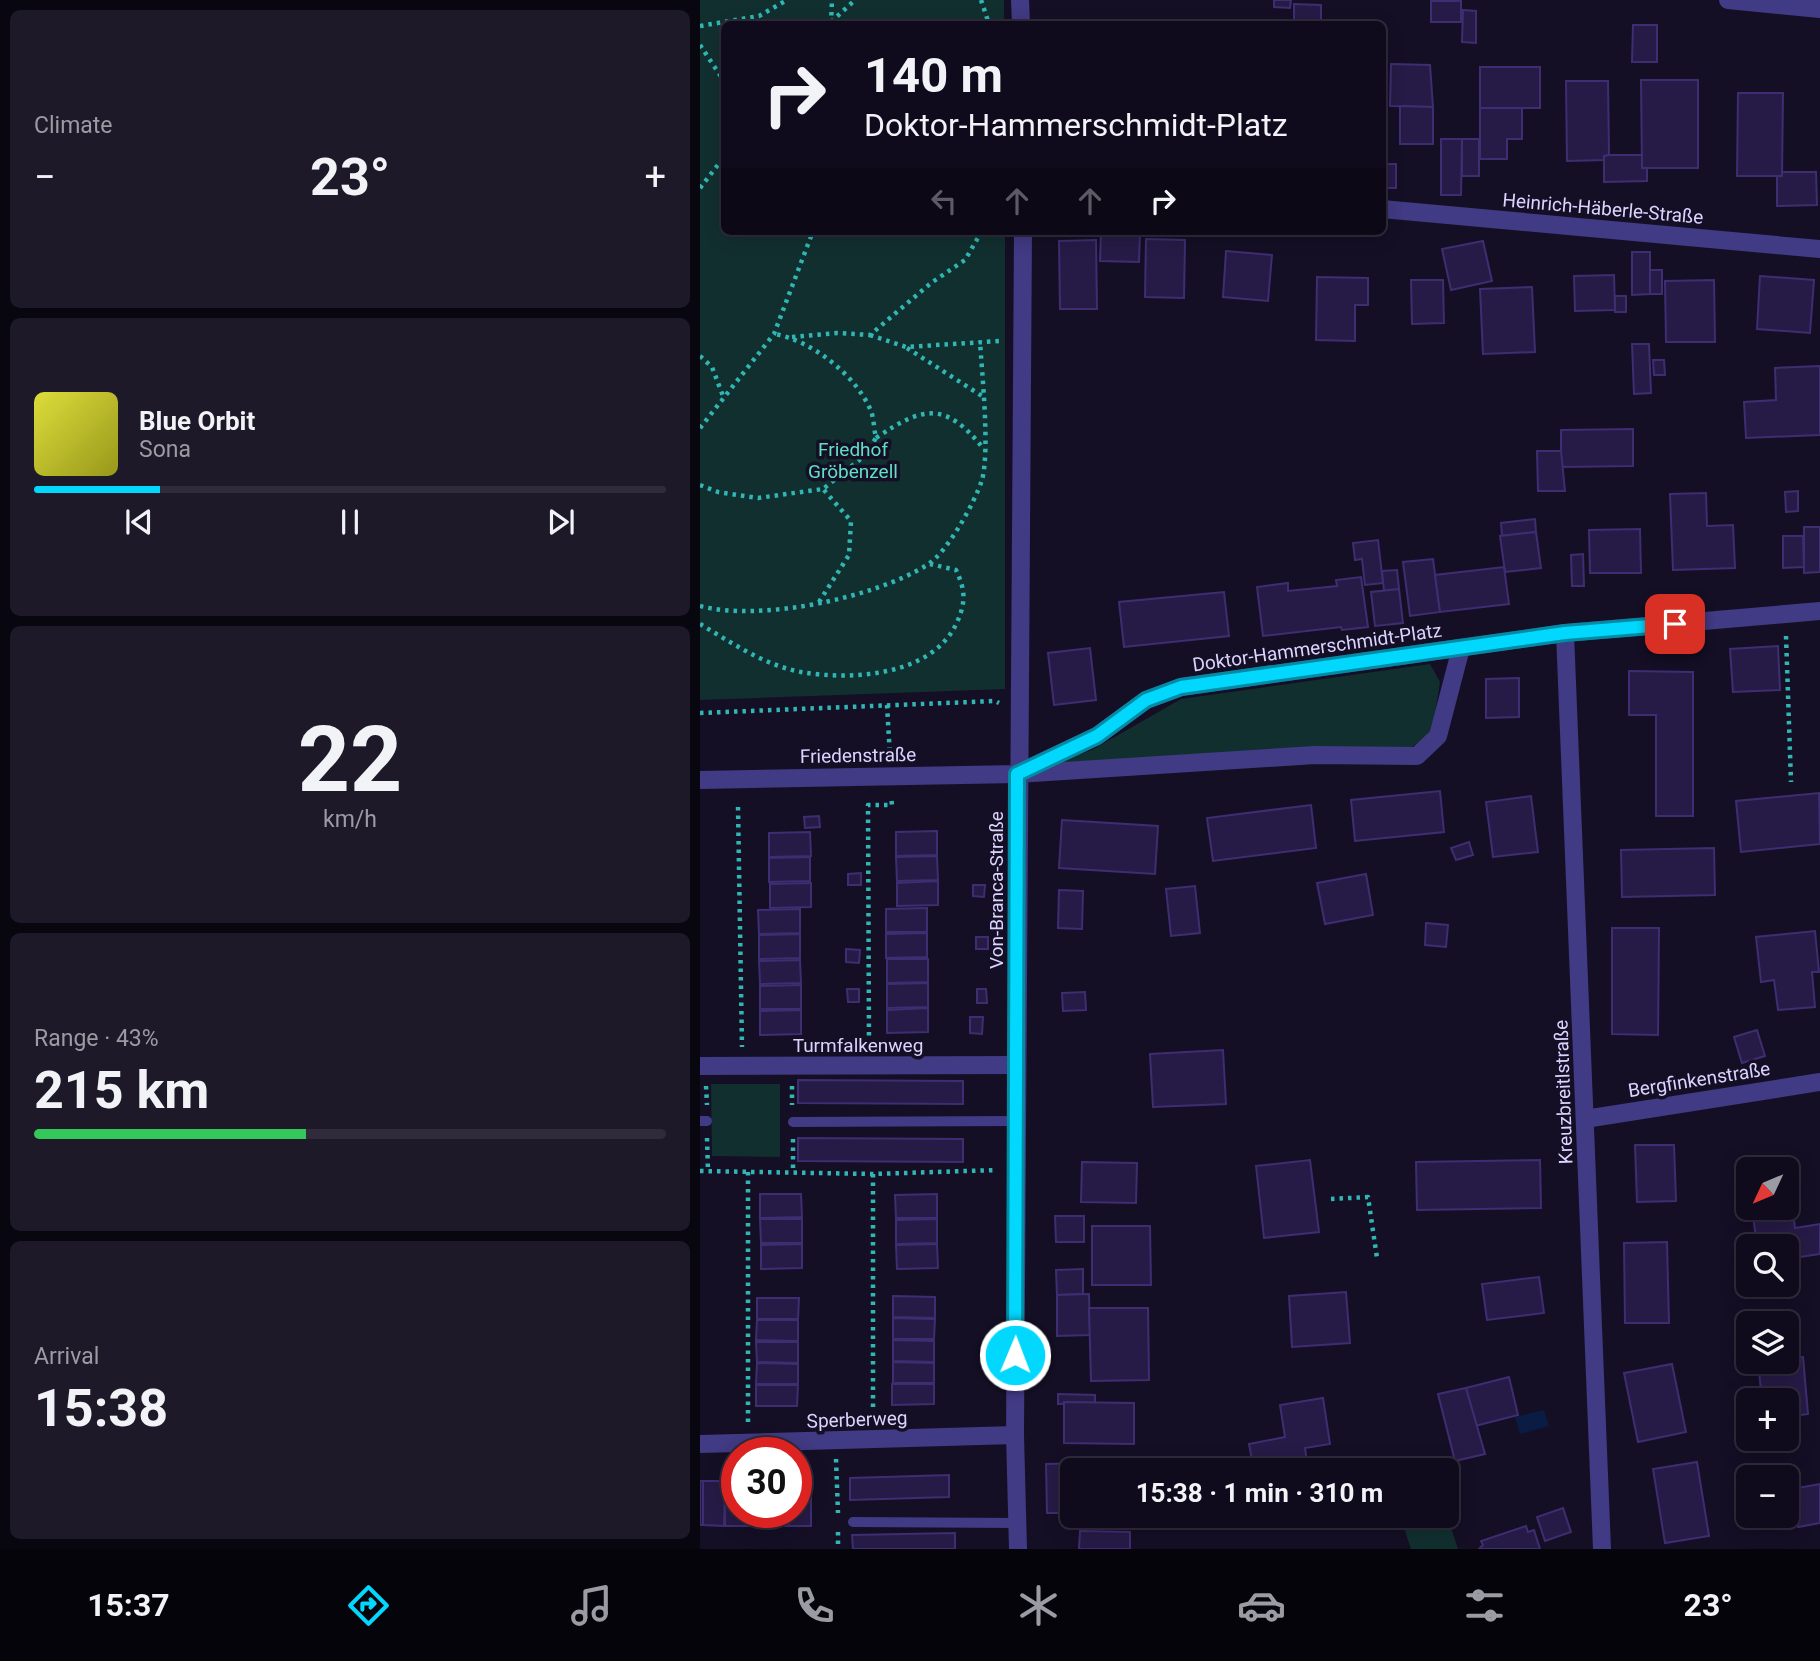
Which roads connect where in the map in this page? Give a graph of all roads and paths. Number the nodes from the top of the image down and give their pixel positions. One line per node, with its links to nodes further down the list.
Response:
1 (786, 0): 8 (path)
2 (832, 0): 9 (path)
3 (855, 0): 10 (path)
4 (981, 0): 11 (path)
5 (1020, 0): 12 (street)
6 (1728, 0): 7 (street)
7 (1820, 9)
8 (730, 21)
9 (831, 21)
10 (833, 21)
11 (988, 21)
12 (1021, 21)
13 (721, 22): 14 (path)
14 (700, 26)
15 (700, 45): 16 (path)
16 (721, 76)
17 (721, 161): 18 (path)
18 (700, 188)
19 (1386, 209): 23 (street, Heinrich-Häberle-Straße)
20 (811, 235): 24 (path)
21 (980, 235): 25 (path)
22 (1023, 235): 27 (street, Von-Branca-Straße)
23 (1820, 249)
24 (774, 334): 26 (path); 31 (path)
25 (870, 335): 26 (path); 29 (path)
26 (791, 337): 34 (path)
27 (1021, 340): 28 (path); 48 (street, Von-Branca-Straße)
28 (980, 341): 29 (path); 32 (path)
29 (906, 347): 32 (path)
30 (700, 356): 31 (path)
31 (723, 397): 33 (path)
32 (983, 397): 35 (path)
33 (700, 428)
34 (876, 438): 35 (path); 37 (path)
35 (984, 448): 38 (path)
36 (700, 485): 37 (path)
37 (823, 489): 39 (path)
38 (929, 564): 39 (path); 43 (path)
39 (819, 602): 40 (path)
40 (700, 606)
41 (1820, 611): 42 (street)
42 (1785, 614): 44 (street); 52 (path)
43 (700, 624)
44 (1565, 633): 45 (street); 61 (street, Kreuzbreitlstraße)
45 (1461, 648): 50 (street, Doktor-Hammerschmidt-Platz); 50 (street, Doktor-Hammerschmidt-Platz)
46 (887, 705): 47 (path); 48 (path); 49 (path)
47 (700, 713)
48 (1018, 713): 50 (street, Von-Branca-Straße)
49 (890, 765)
50 (1017, 774): 51 (street, Friedenstraße); 57 (street, Von-Branca-Straße)
51 (700, 780)
52 (1791, 782)
53 (891, 790): 55 (path)
54 (738, 807): 56 (path)
55 (869, 1052)
56 (742, 1055)
57 (1016, 1065): 58 (street, Turmfalkenweg); 63 (street, Von-Branca-Straße)
58 (703, 1072): 62 (path)
59 (792, 1077): 64 (path)
60 (1820, 1082): 61 (street, Bergfinkenstraße)
61 (1585, 1119): 84 (street, Kreuzbreitlstraße)
62 (704, 1121): 67 (path)
63 (1016, 1121): 64 (lane); 65 (street, Von-Branca-Straße)
64 (793, 1122): 69 (path)
65 (1016, 1170): 70 (path); 73 (street, Von-Branca-Straße)
66 (700, 1171): 67 (path)
67 (708, 1171): 68 (path)
68 (748, 1172): 69 (path); 74 (path)
69 (793, 1173): 70 (path)
70 (873, 1174): 75 (path)
71 (1331, 1199): 72 (path)
72 (1377, 1258)
73 (1014, 1435): 75 (street, Sperberweg); 81 (street, Von-Branca-Straße)
74 (748, 1437)
75 (873, 1440): 76 (street, Sperberweg)
76 (836, 1441): 77 (street, Sperberweg); 82 (path)
77 (812, 1442)
78 (700, 1444): 79 (street, Sperberweg)
79 (721, 1444)
80 (853, 1522): 81 (lane)
81 (1017, 1522): 83 (street, Von-Branca-Straße)
82 (838, 1549)
83 (1018, 1549)
84 (1602, 1549)

